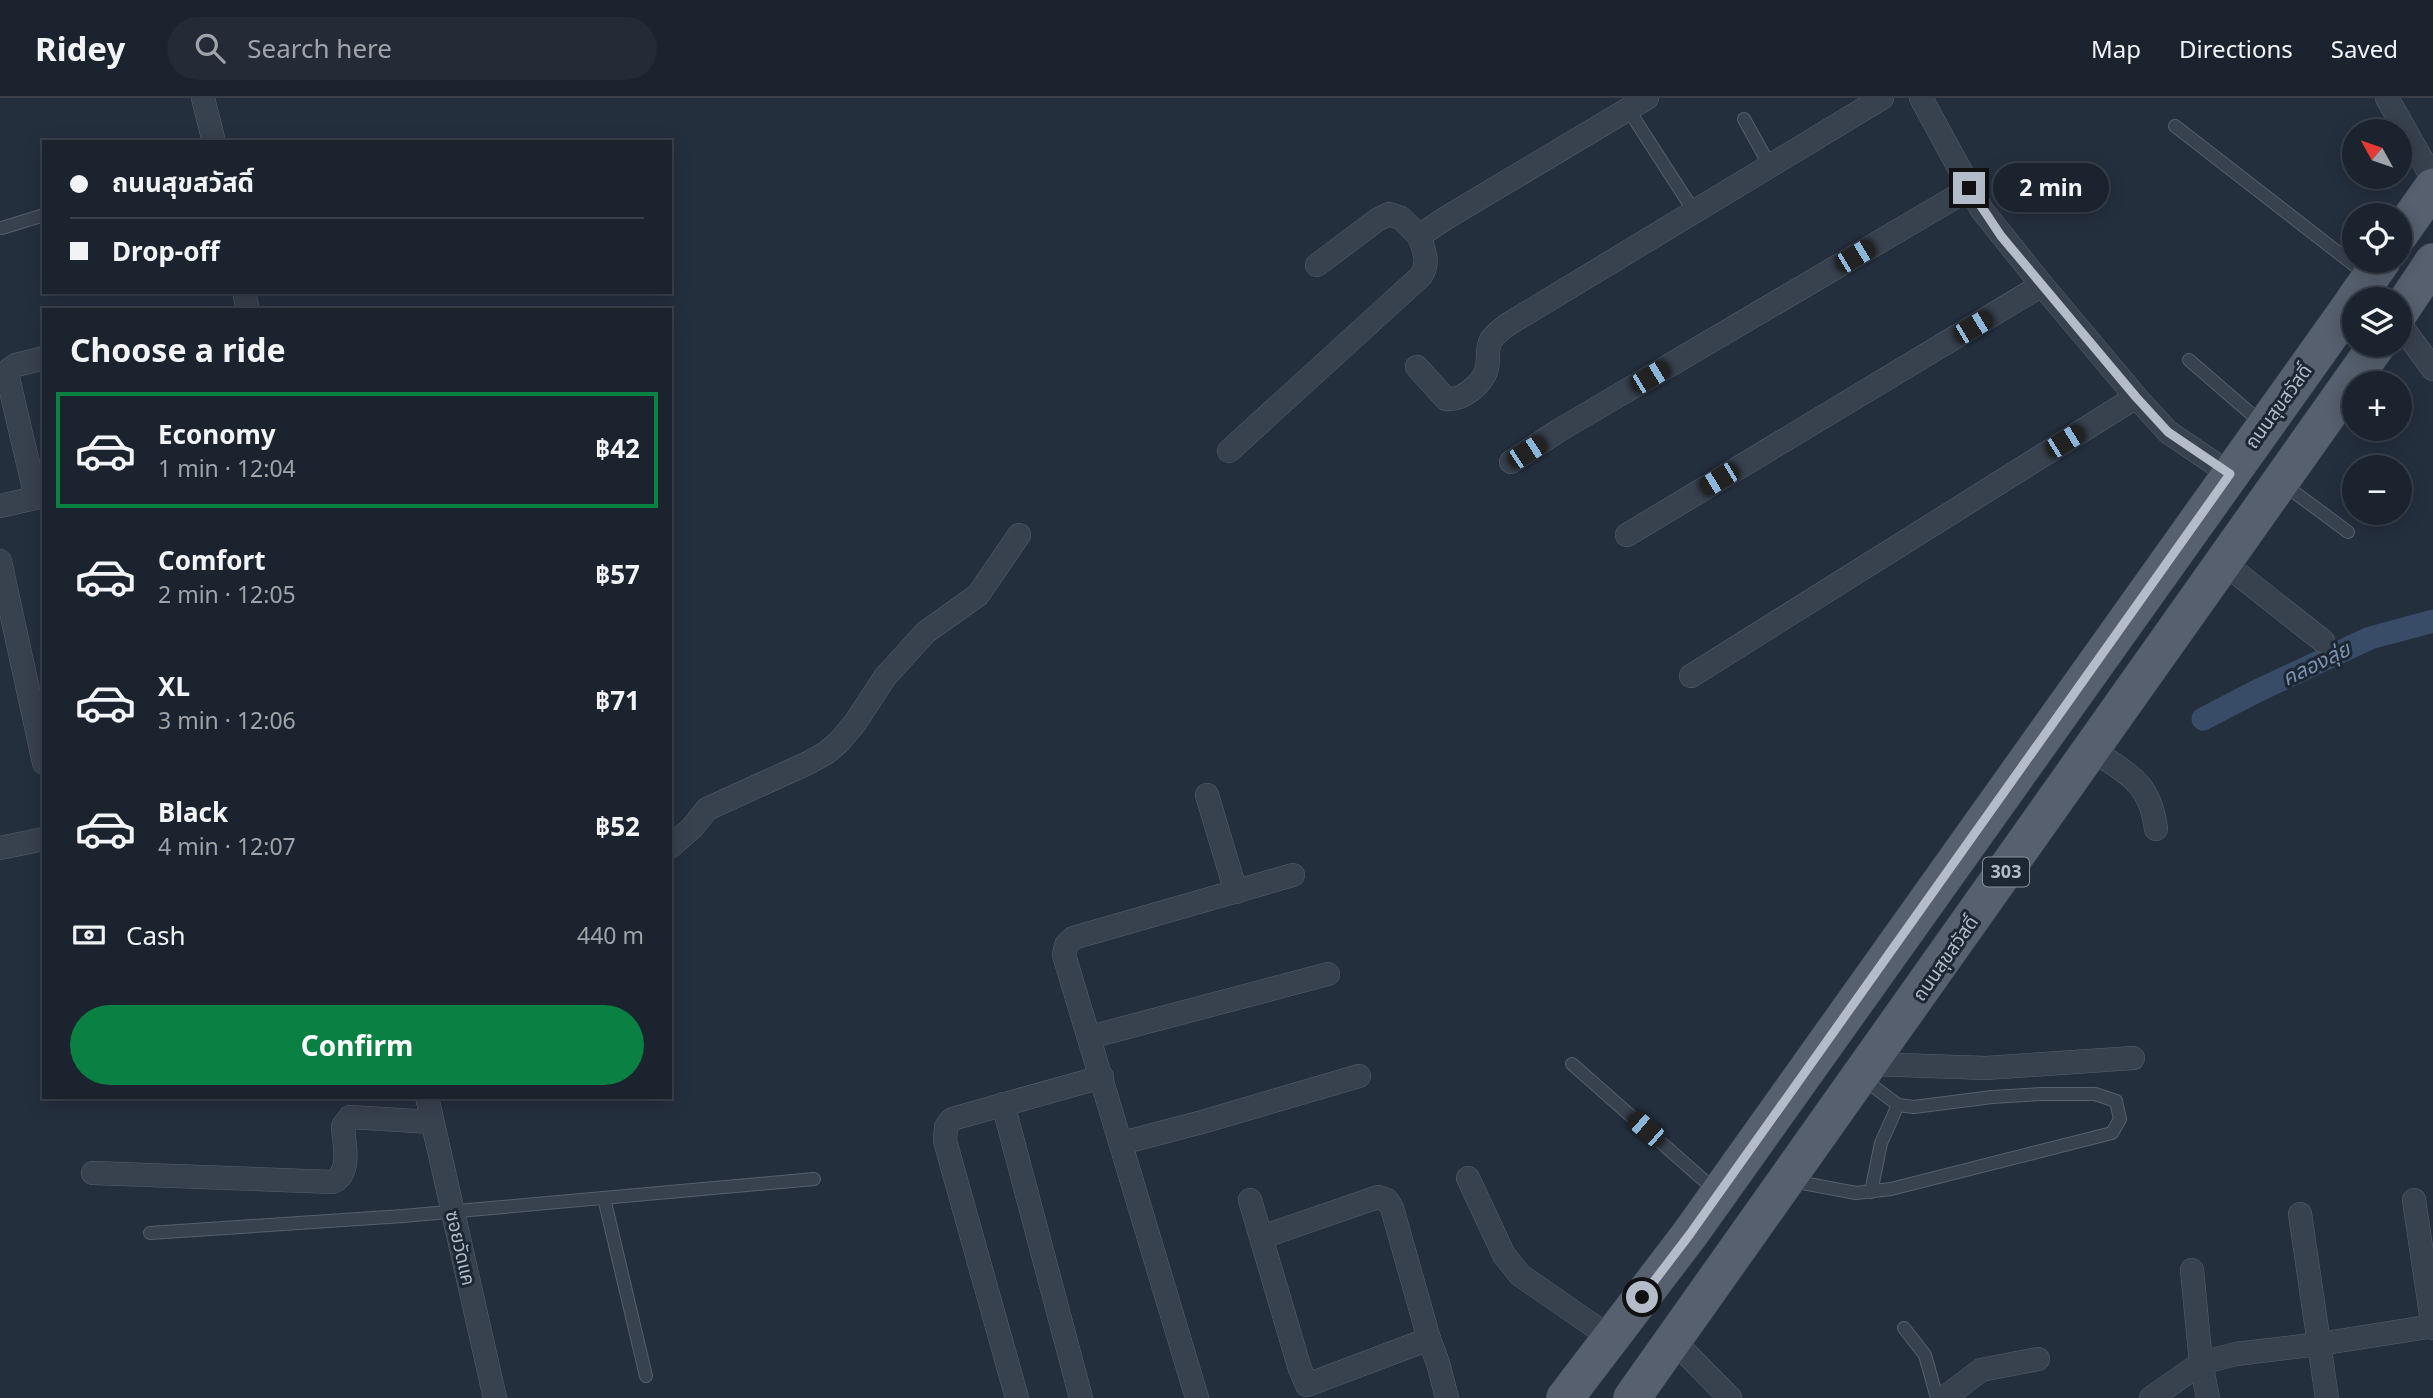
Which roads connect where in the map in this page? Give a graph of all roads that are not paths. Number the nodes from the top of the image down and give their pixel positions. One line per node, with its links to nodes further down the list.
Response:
1 (204, 98): 8 (street)
2 (1882, 98): 9 (street)
3 (1921, 98): 12 (street)
4 (2387, 98): 10 (street)
5 (1637, 104): 13 (lane); 17 (street)
6 (1744, 119): 9 (lane)
7 (2175, 126): 21 (lane)
8 (214, 140)
9 (1770, 166): 27 (street)
10 (2433, 179)
11 (2433, 187): 15 (main road)
12 (1969, 188): 20 (street); 32 (street)
13 (1688, 202)
14 (42, 216): 16 (lane)
15 (2412, 217)
16 (2, 228)
17 (1419, 236): 18 (street); 31 (street)
18 (1317, 265)
19 (2432, 265): 22 (main road)
20 (2042, 285): 29 (street); 39 (street)
21 (2365, 285): 30 (main road, ถนนสุขสวัสดิ์ / 303)
22 (2412, 294)
23 (2412, 341): 28 (street)
24 (2369, 357): 34 (main road, ถนนสุขสวัสดิ์ / 303)
25 (42, 358): 35 (street)
26 (2189, 360): 30 (lane)
27 (1417, 367)
28 (2433, 369)
29 (2136, 397): 33 (street); 43 (street)
30 (2264, 425): 33 (main road, ถนนสุขสวัสดิ์ / 303)
31 (1229, 451)
32 (1511, 462)
33 (2230, 474): 70 (main road, ถนนสุขสวัสดิ์ / 303)
34 (2282, 482): 37 (lane); 41 (main road, ถนนสุขสวัสดิ์ / 303)
35 (40, 497): 36 (street)
36 (0, 506)
37 (2348, 532)
38 (1019, 535): 49 (street)
39 (1627, 535)
40 (0, 561): 45 (street)
41 (2224, 564): 42 (street); 44 (main road, ถนนสุขสวัสดิ์ / 303)
42 (2323, 641)
43 (1691, 676)
44 (2092, 750): 47 (street); 57 (main road, ถนนสุขสวัสดิ์ / 303)
45 (42, 754)
46 (1207, 795): 52 (street)
47 (2156, 829)
48 (42, 839): 50 (street)
49 (672, 845)
50 (0, 848)
51 (1293, 876): 52 (street)
52 (1236, 892): 54 (street)
53 (1328, 974): 54 (street)
54 (1090, 1037): 59 (street)
55 (2133, 1058): 57 (street)
56 (1572, 1064): 70 (lane)
57 (1866, 1070): 62 (lane); 68 (main road, ถนนสุขสวัสดิ์ / 303)
58 (1359, 1076): 64 (street)
59 (1102, 1077): 61 (street); 64 (street)
60 (427, 1099): 63 (street, ซอยวัดแค)
61 (1003, 1104): 90 (street); 91 (street)
62 (1898, 1105): 69 (lane); 69 (lane)
63 (432, 1122): 65 (street); 74 (street, ซอยวัดแค)
64 (1122, 1143): 92 (street)
65 (93, 1173)
66 (1468, 1178): 81 (street)
67 (814, 1180): 71 (lane)
68 (1788, 1181): 69 (lane); 83 (main road, ถนนสุขสวัสดิ์ / 303)
69 (1871, 1192)
70 (1719, 1194): 81 (main road, ถนนสุขสวัสดิ์ / 303)
71 (604, 1198): 74 (lane); 87 (lane)
72 (1250, 1200): 77 (street)
73 (2414, 1200): 79 (street)
74 (453, 1211): 76 (lane); 89 (street, ซอยวัดแค)
75 (2300, 1214): 84 (street)
76 (150, 1233)
77 (1262, 1237): 82 (street); 88 (street)
78 (2192, 1270): 86 (street)
79 (2433, 1327): 84 (street)
80 (1904, 1328): 97 (lane)
81 (1611, 1338): 94 (main road, ถนนสุขสวัสดิ์ / 303)
82 (1429, 1339): 88 (street); 93 (street)
83 (1674, 1341): 95 (main road, ถนนสุขสวัสดิ์ / 303); 96 (street)
84 (2319, 1345): 86 (street); 101 (street)
85 (2038, 1359): 98 (street)
86 (2201, 1363): 99 (street); 100 (street)
87 (646, 1376)
88 (1309, 1391)
89 (495, 1398)
90 (1017, 1398)
91 (1081, 1398)
92 (1197, 1398)
93 (1447, 1398)
94 (1565, 1398)
95 (1632, 1398)
96 (1730, 1398)
97 (1937, 1398)
98 (1944, 1398)
99 (2151, 1398)
100 (2208, 1398)
101 (2327, 1398)

